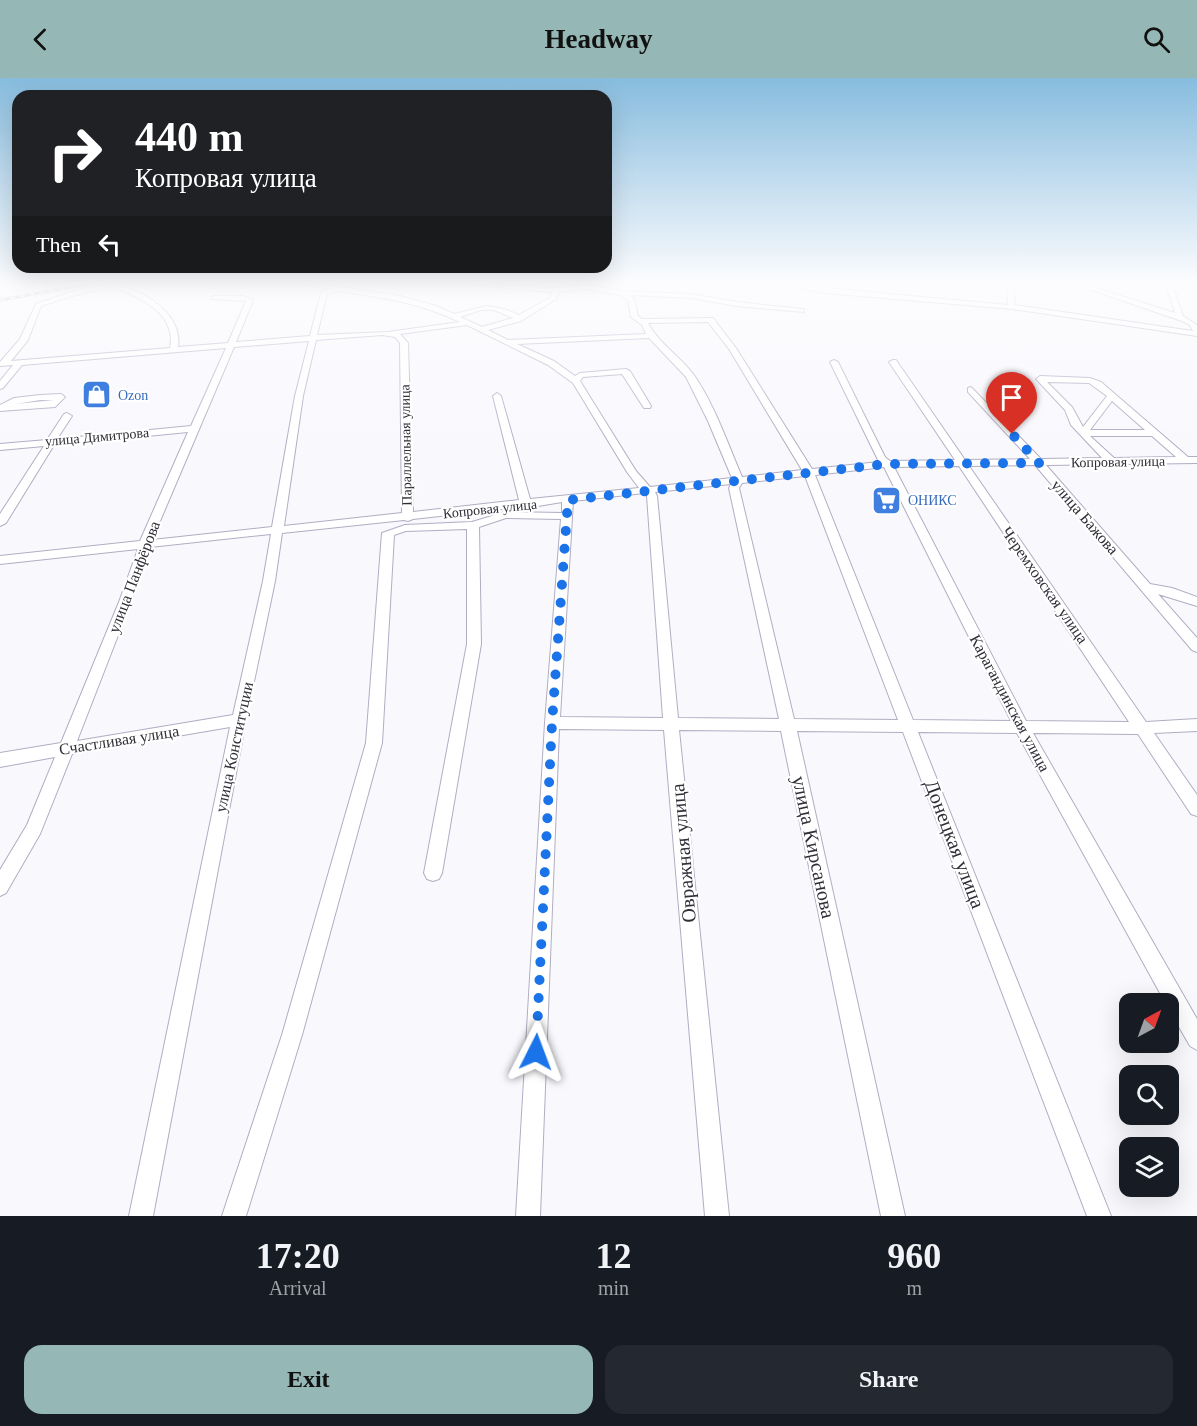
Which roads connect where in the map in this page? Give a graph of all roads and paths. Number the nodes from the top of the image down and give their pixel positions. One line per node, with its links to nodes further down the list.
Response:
1 (25, 337): 17 (street)
2 (175, 337): 13 (street)
3 (234, 337): 12 (street, улица Панфёрова)
4 (326, 337): 10 (street)
5 (401, 337): 41 (street, Параллельная улица)
6 (499, 337): 11 (street)
7 (607, 337): 11 (street)
8 (652, 337): 37 (street)
9 (723, 337): 36 (street, Донецкая улица)
10 (314, 338): 12 (street); 44 (street, улица Конституции)
11 (508, 342): 18 (street)
12 (231, 344): 13 (street); 26 (street, улица Панфёрова)
13 (174, 349): 14 (street)
14 (20, 362): 17 (street); 19 (street)
15 (834, 362): 34 (street, Карагандинская улица)
16 (893, 362): 35 (street, Черемховская улица)
17 (2, 364)
18 (576, 381): 23 (street); 38 (street)
19 (0, 386)
20 (971, 390): 33 (street, улица Бажова)
21 (1112, 395): 27 (street); 27 (street); 28 (street)
22 (497, 396): 39 (street)
23 (647, 406)
24 (3, 407): 24 (street)
25 (67, 416): 29 (street)
26 (195, 429): 29 (street, улица Димитрова); 45 (street, улица Панфёрова)
27 (1083, 433): 28 (street); 32 (street)
28 (1155, 434): 31 (street)
29 (51, 441): 30 (street, улица Димитрова); 42 (street)
30 (0, 447)
31 (1191, 460): 32 (street, Копровая улица)
32 (1112, 462): 33 (street, Копровая улица)
33 (1039, 463): 35 (street, Копровая улица); 47 (street, улица Бажова)
34 (887, 464): 35 (street, Копровая улица); 36 (street, Копровая улица); 55 (street, Карагандинская улица)
35 (960, 464): 57 (street, Черемховская улица)
36 (809, 473): 37 (street, Копровая улица); 56 (street, Донецкая улица)
37 (738, 480): 38 (street, Копровая улица); 54 (street, улица Кирсанова)
38 (649, 490): 40 (street, Копровая улица); 52 (street, Овражная улица)
39 (526, 505): 40 (street, Копровая улица); 41 (street, Копровая улица)
40 (568, 508): 43 (street); 51 (street)
41 (408, 518): 44 (street, Копровая улица)
42 (0, 523)
43 (473, 525): 61 (street); 65 (street)
44 (275, 531): 45 (street, Копровая улица); 50 (street, улица Конституции)
45 (145, 544): 46 (street, Копровая улица); 58 (street, улица Панфёрова)
46 (0, 560)
47 (1147, 588): 48 (street); 49 (street, улица Бажова)
48 (1197, 602)
49 (1197, 647)
50 (239, 720): 58 (street, Счастливая улица); 64 (street, улица Конституции)
51 (552, 723): 52 (street); 66 (street)
52 (671, 724): 54 (street); 67 (street, Овражная улица)
53 (1197, 725): 57 (street)
54 (788, 726): 56 (street); 68 (street, улица Кирсанова)
55 (1021, 726): 56 (street); 57 (street); 63 (street, Карагандинская улица)
56 (909, 727): 69 (street, Донецкая улица)
57 (1144, 728): 60 (street, Черемховская улица)
58 (67, 748): 59 (street, Счастливая улица); 62 (street, улица Панфёрова)
59 (0, 760)
60 (1197, 809)
61 (433, 873)
62 (0, 886)
63 (1197, 1039)
64 (141, 1216)
65 (234, 1216)
66 (528, 1216)
67 (717, 1216)
68 (893, 1216)
69 (1099, 1216)

